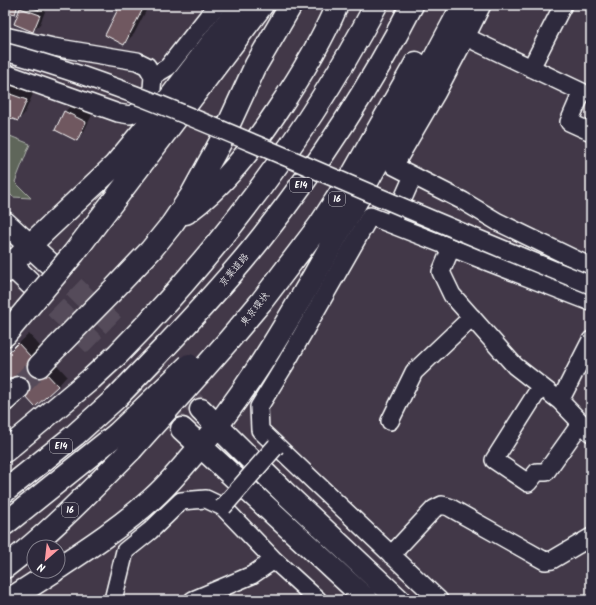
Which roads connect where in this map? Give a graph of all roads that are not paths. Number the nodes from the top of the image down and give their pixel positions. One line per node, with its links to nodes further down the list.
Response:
1 (217, 5): 17 (street)
2 (241, 5): 23 (main road)
3 (262, 5): 32 (main road, bridge)
4 (291, 5): 21 (main road)
5 (337, 5): 21 (main road)
6 (376, 5): 45 (main road, bridge)
7 (412, 5): 46 (main road, 京葉道路 / E14, bridge)
8 (446, 5): 42 (main road, 16, bridge)
9 (463, 5): 39 (main road, 16)
10 (482, 5): 13 (street)
11 (563, 5): 15 (street)
12 (5, 36): 17 (street)
13 (466, 37): 15 (street); 19 (street)
14 (5, 52): 29 (street, bridge)
15 (531, 68): 18 (street)
16 (5, 73): 17 (street)
17 (153, 76)
18 (591, 132)
19 (413, 176): 22 (street); 27 (street)
20 (5, 223): 23 (main road)
21 (172, 224): 34 (main road, bridge)
22 (391, 225): 24 (street); 44 (street)
23 (30, 245): 25 (main road); 26 (main road)
24 (451, 248): 30 (street); 31 (street)
25 (50, 264)
26 (7, 266): 28 (main road)
27 (591, 267)
28 (31, 284)
29 (591, 285)
30 (591, 302)
31 (472, 317): 35 (street); 38 (street)
32 (5, 335)
33 (591, 340): 36 (street)
34 (39, 366)
35 (541, 386): 36 (street); 40 (street)
36 (560, 401): 40 (street)
37 (201, 410): 39 (main road)
38 (390, 421)
39 (218, 426): 43 (main road, 16); 60 (main road)
40 (586, 428)
41 (182, 429): 43 (main road)
42 (124, 442): 48 (main road); 53 (main road, 16)
43 (201, 446): 52 (main road, 16); 59 (main road)
44 (276, 446): 47 (street, bridge); 50 (street)
45 (5, 451)
46 (5, 491)
47 (223, 507): 51 (street); 56 (street)
48 (5, 524)
49 (591, 537): 50 (street)
50 (391, 555): 61 (street)
51 (274, 560): 57 (street); 58 (street)
52 (66, 563)
53 (5, 567)
54 (42, 579): 55 (main road)
55 (9, 600)
56 (113, 600)
57 (193, 600)
58 (318, 600)
59 (367, 600)
60 (399, 600)
61 (439, 600)

